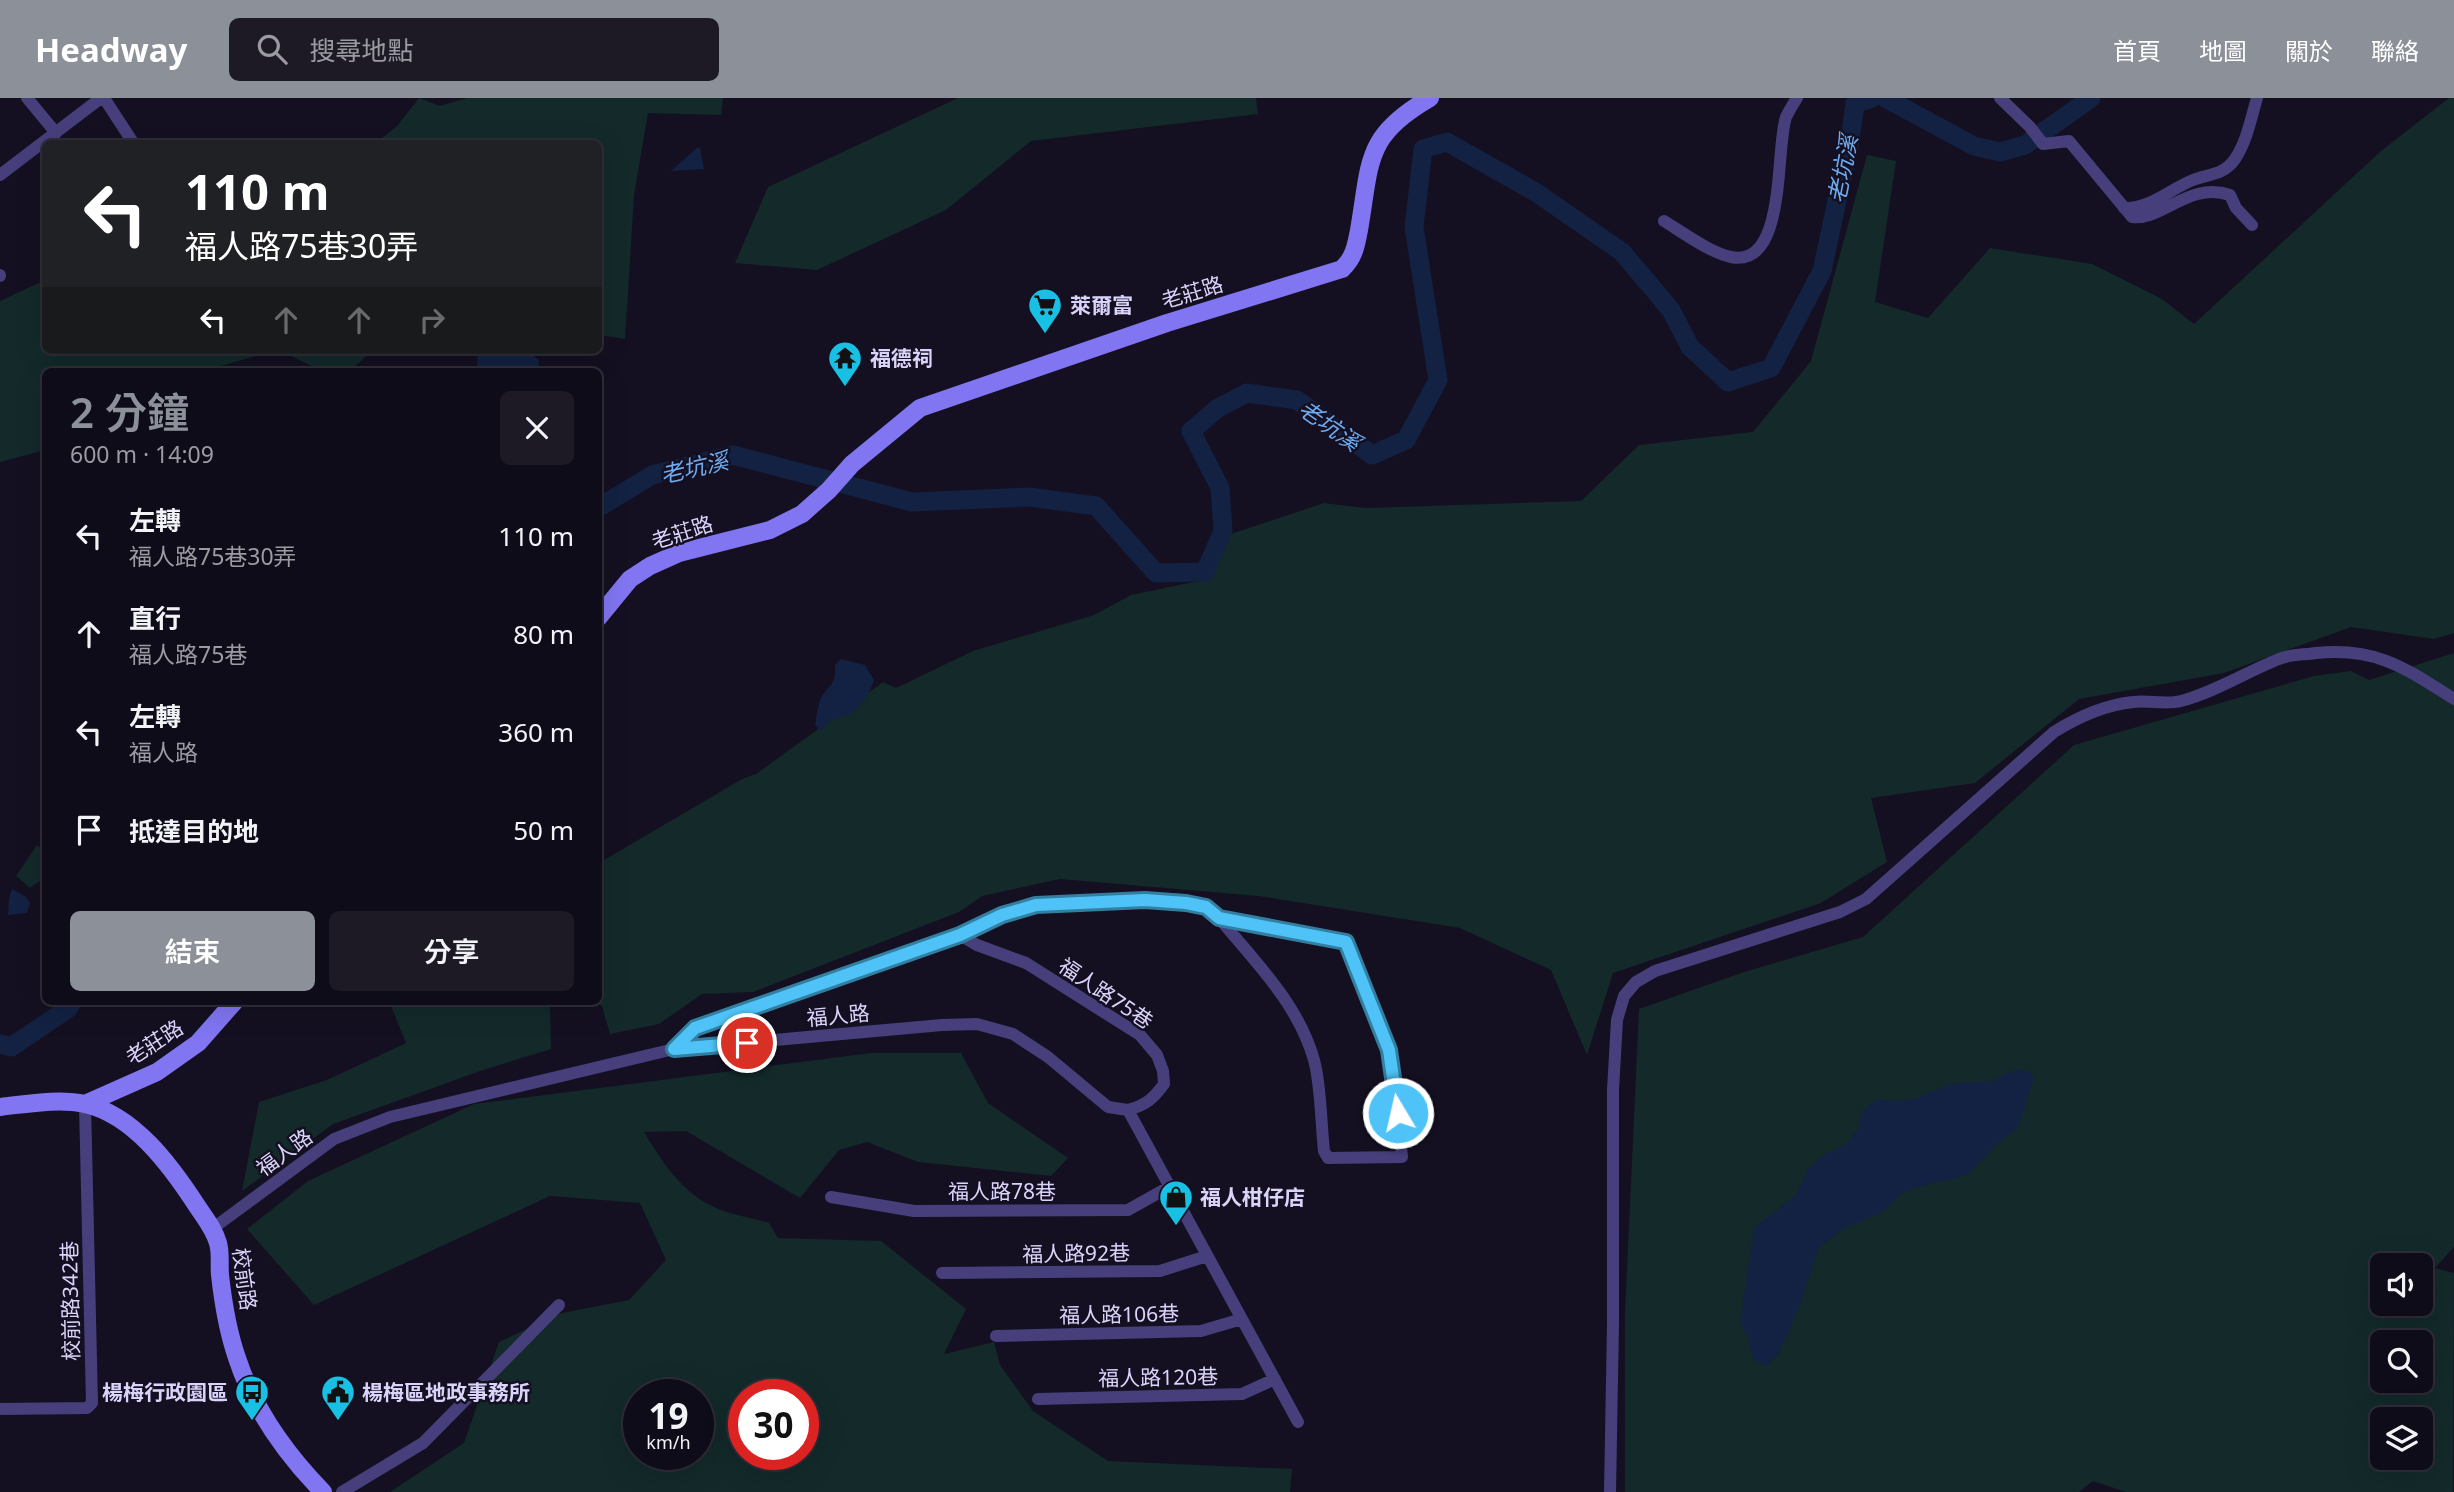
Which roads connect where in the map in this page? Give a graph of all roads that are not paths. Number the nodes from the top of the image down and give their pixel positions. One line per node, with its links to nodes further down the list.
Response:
1 (27, 98): 7 (street)
2 (103, 98): 7 (street); 9 (street)
3 (1430, 98): 15 (street, 老莊路)
4 (1797, 98): 13 (street)
5 (2000, 98): 12 (street)
6 (2257, 98): 12 (street)
7 (55, 133): 8 (street)
8 (45, 140)
9 (131, 140)
10 (42, 142): 11 (street)
11 (2, 170)
12 (2124, 208): 14 (street)
13 (1664, 221)
14 (2252, 225)
15 (602, 613)
16 (2454, 699): 38 (street)
17 (1219, 918): 17 (street); 18 (street)
18 (960, 935): 20 (street); 23 (street, 福人路75巷)
19 (231, 1005): 21 (street, 老莊路)
20 (674, 1049): 23 (street, 福人路); 26 (street, 福人路)
21 (85, 1104): 22 (street, 校前路); 26 (street, 校前路); 34 (street, 校前路342巷)
22 (0, 1107)
23 (1128, 1110): 24 (street)
24 (1169, 1187): 25 (street, 福人路78巷); 27 (street)
25 (831, 1197)
26 (212, 1229): 36 (street, 校前路)
27 (1207, 1256): 28 (street, 福人路92巷); 30 (street)
28 (942, 1273)
29 (559, 1305): 37 (street)
30 (1242, 1319): 31 (street, 福人路106巷); 32 (street)
31 (996, 1336)
32 (1275, 1379): 33 (street, 福人路120巷); 35 (street)
33 (1038, 1399)
34 (0, 1409)
35 (1298, 1422)
36 (323, 1492)
37 (342, 1492)
38 (1609, 1492)

